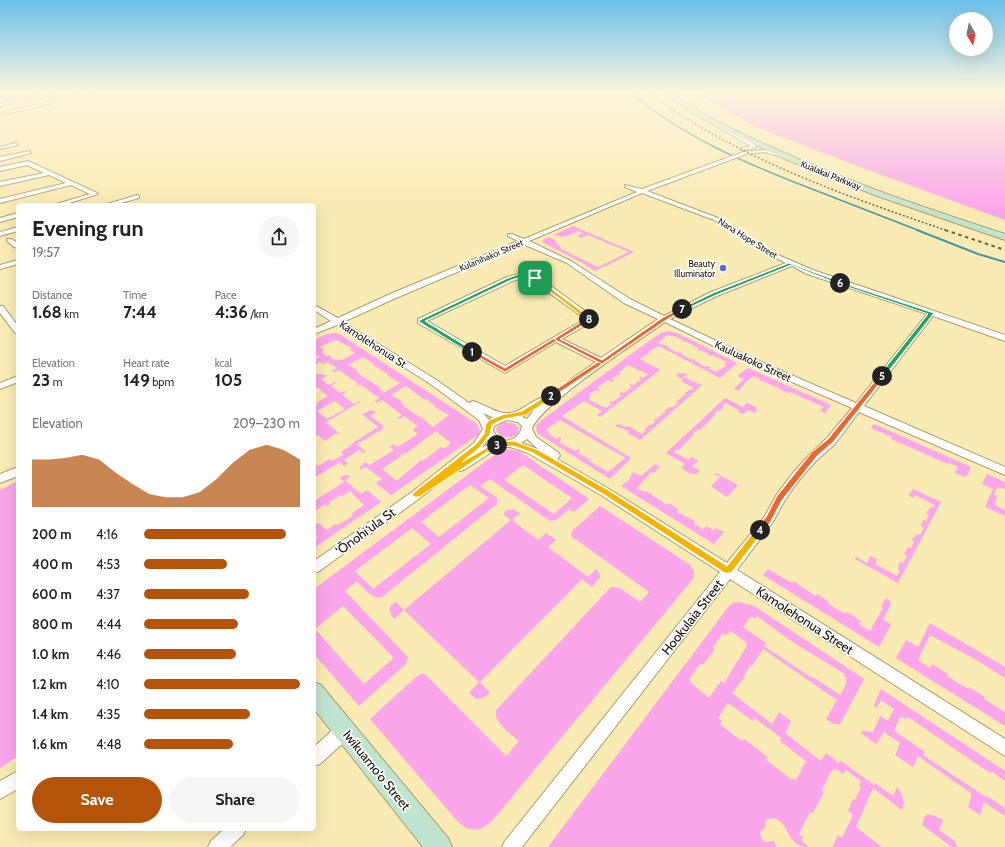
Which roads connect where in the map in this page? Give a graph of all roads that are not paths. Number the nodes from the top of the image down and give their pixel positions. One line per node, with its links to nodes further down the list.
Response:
1 (728, 132): 6 (street)
2 (734, 132): 8 (main road, Kualakai Parkway)
3 (749, 132): 23 (main road, Kualakai Parkway)
4 (16, 144): 5 (street)
5 (0, 148)
6 (750, 150): 8 (street); 12 (street, Kulanihakoi Street); 12 (street, Kulanihakoi Street)
7 (29, 152): 9 (street)
8 (782, 155): 27 (main road, Kualakai Parkway)
9 (0, 159)
10 (0, 169): 11 (street)
11 (50, 173): 13 (street); 14 (street)
12 (669, 180): 16 (street, Kulanihakoi Street)
13 (71, 183): 18 (street); 19 (street)
14 (0, 184)
15 (627, 186): 16 (street, Nana Hope Street)
16 (641, 191): 29 (street, Kulanihakoi Street); 32 (street, Nana Hope Street)
17 (137, 197): 20 (street)
18 (0, 201)
19 (63, 203)
20 (114, 203)
21 (16, 216): 22 (street)
22 (0, 220)
23 (979, 220)
24 (16, 230): 25 (street)
25 (0, 234)
26 (510, 235): 29 (street, Kauluakoko Street)
27 (1005, 237)
28 (9, 240): 30 (street)
29 (524, 241): 37 (street, Kauluakoko Street); 38 (street, Kulanihakoi Street)
30 (16, 246)
31 (16, 263): 33 (street)
32 (791, 264): 36 (street, Nana Hope Street); 37 (street)
33 (0, 267)
34 (0, 308): 39 (street)
35 (316, 308): 38 (street, Kamolehonua St)
36 (932, 313): 41 (street, Nana Hope Street); 48 (street, Hookulaia Street)
37 (664, 319): 43 (street); 48 (street, Kauluakoko Street)
38 (338, 321): 40 (street, Kulanihakoi Street); 46 (street, Kamolehonua St)
39 (16, 328)
40 (316, 331)
41 (1005, 338)
42 (556, 339): 42 (street); 43 (street)
43 (602, 362): 45 (street)
44 (16, 380): 47 (street)
45 (576, 380): 49 (street); 50 (street)
46 (432, 381): 49 (street, Kamolehonua St); 51 (street, Kamolehonua St)
47 (0, 386)
48 (857, 407): 53 (street, Kauluakoko Street); 59 (street, Hookulaia Street)
49 (508, 416): 50 (street); 51 (street)
50 (527, 429): 52 (street); 56 (street, Kamolehonua Street)
51 (488, 430): 52 (street); 57 (street, ‘Ōnohi‘ula St)
52 (507, 443): 56 (street, Kamolehonua Street); 57 (street, ‘Ōnohi‘ula St)
53 (1005, 471)
54 (16, 472): 55 (street)
55 (0, 479)
56 (605, 492): 59 (street, Kamolehonua Street)
57 (416, 495): 58 (street, ‘Ōnohi‘ula St)
58 (316, 567)
59 (728, 571): 62 (street, Kamolehonua Street); 67 (street, Hookulaia Street)
60 (316, 694): 61 (main road, Iwikuamo'o Street)
61 (345, 730): 63 (street); 66 (main road, Iwikuamo'o Street)
62 (1005, 748)
63 (316, 756)
64 (235, 831): 65 (street)
65 (217, 847)
66 (439, 847)
67 (511, 847)

